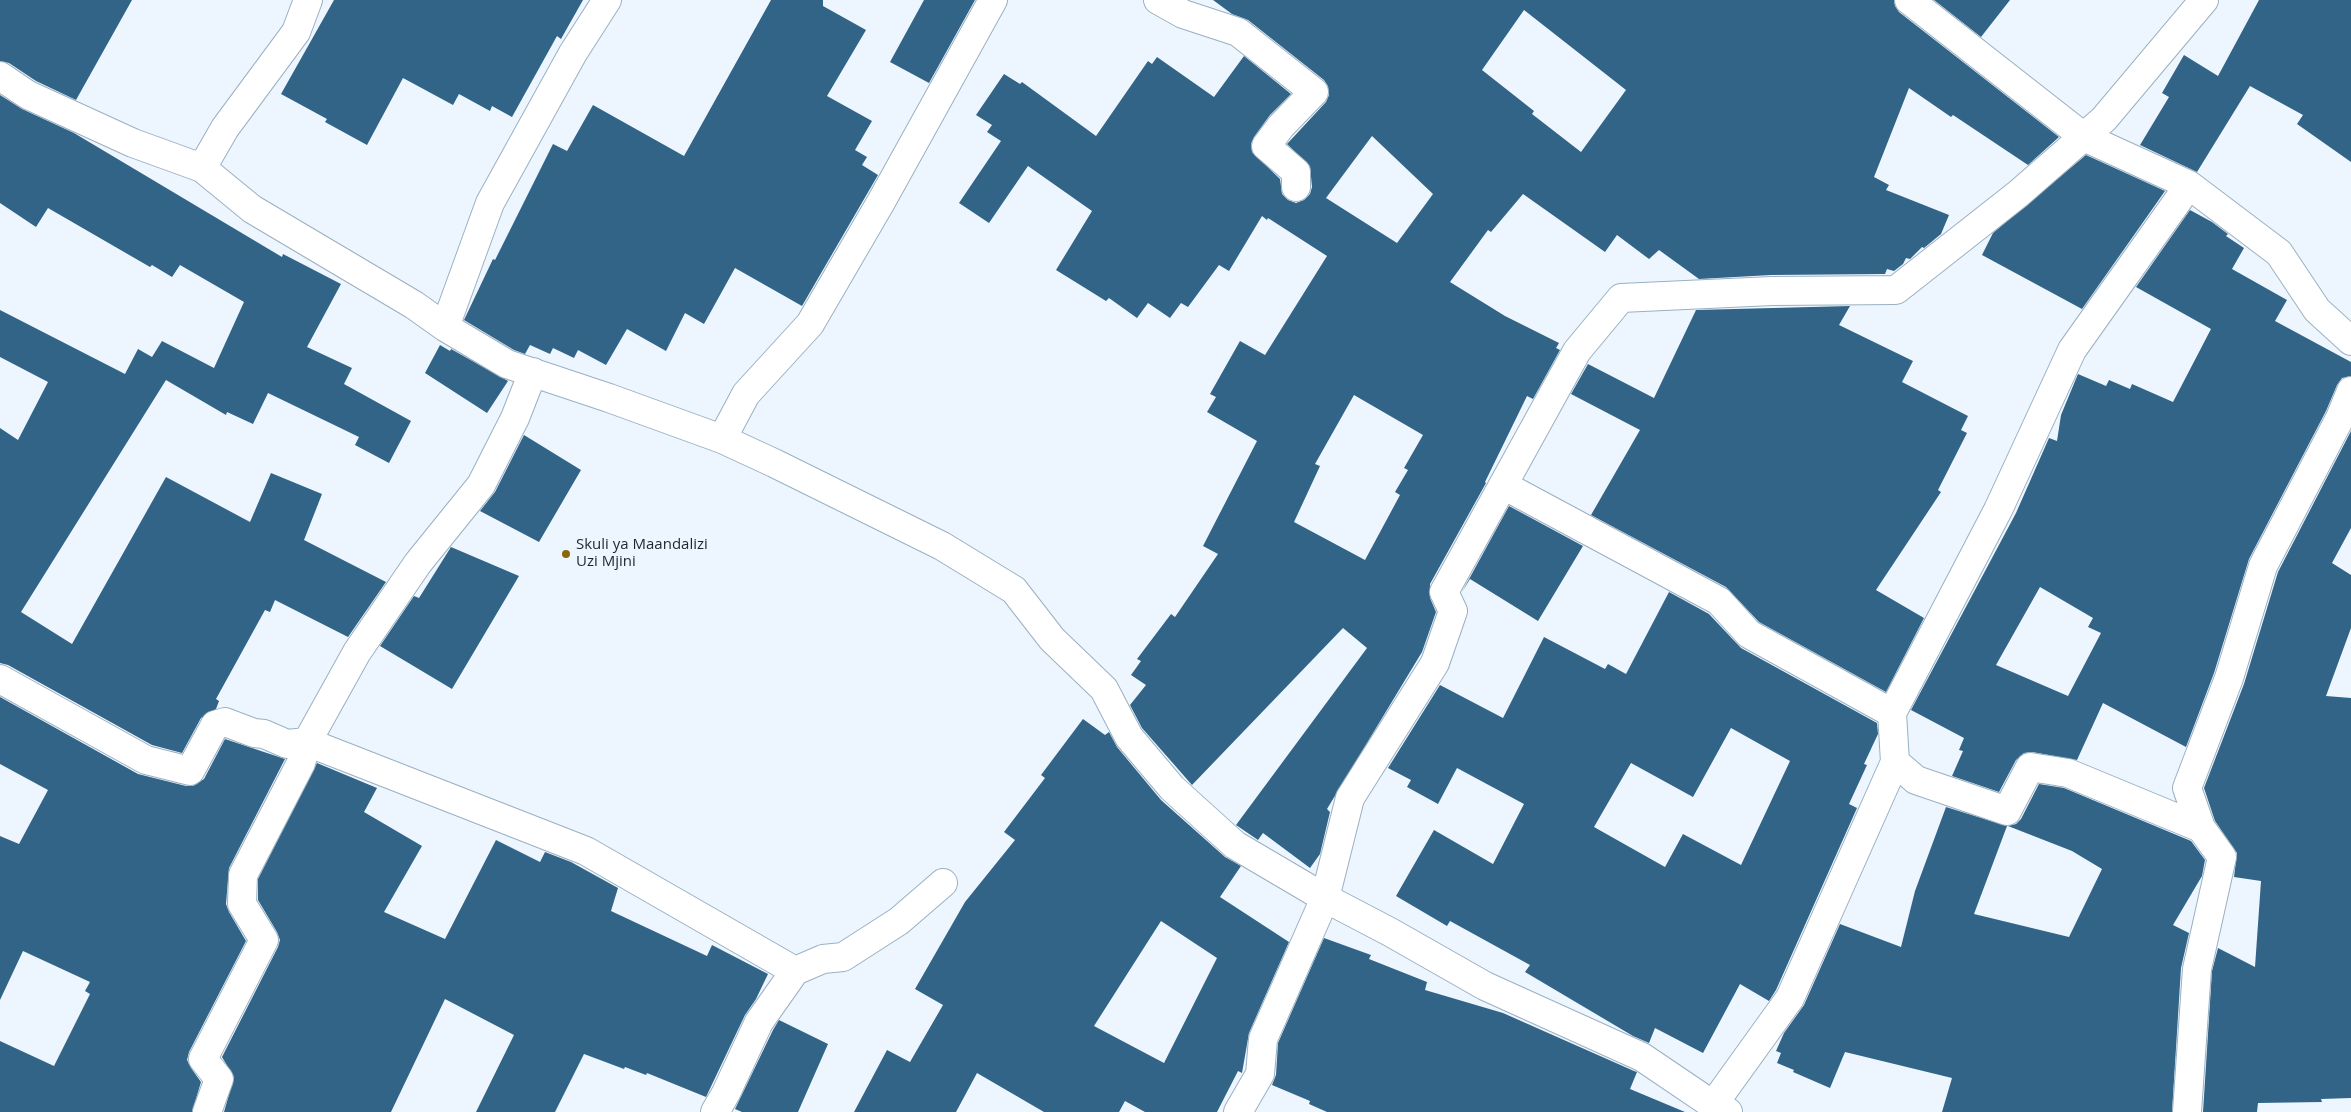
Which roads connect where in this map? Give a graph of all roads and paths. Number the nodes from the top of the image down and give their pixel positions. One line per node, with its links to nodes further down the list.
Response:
1 (308, 0): 9 (street)
2 (608, 0): 12 (street)
3 (993, 0): 16 (street)
4 (1158, 0): 11 (street)
5 (1909, 0): 8 (street)
6 (2204, 0): 8 (street)
7 (0, 76): 9 (street)
8 (2084, 136): 10 (street); 17 (street)
9 (202, 168): 12 (street)
10 (2189, 185): 13 (street); 19 (street)
11 (1296, 187)
12 (444, 327): 14 (street)
13 (2351, 341)
14 (533, 372): 16 (street); 20 (street)
15 (2351, 391): 22 (street)
16 (722, 439): 24 (street)
17 (1502, 485): 19 (street); 24 (street)
18 (0, 679): 20 (street)
19 (1892, 713): 21 (street)
20 (307, 742): 25 (street); 27 (street)
21 (1895, 762): 22 (street); 26 (street)
22 (2201, 828): 30 (street)
23 (943, 883): 25 (street)
24 (1325, 898): 26 (street); 29 (street)
25 (795, 971): 28 (street)
26 (1720, 1109)
27 (206, 1112)
28 (715, 1112)
29 (1238, 1112)
30 (2186, 1112)

